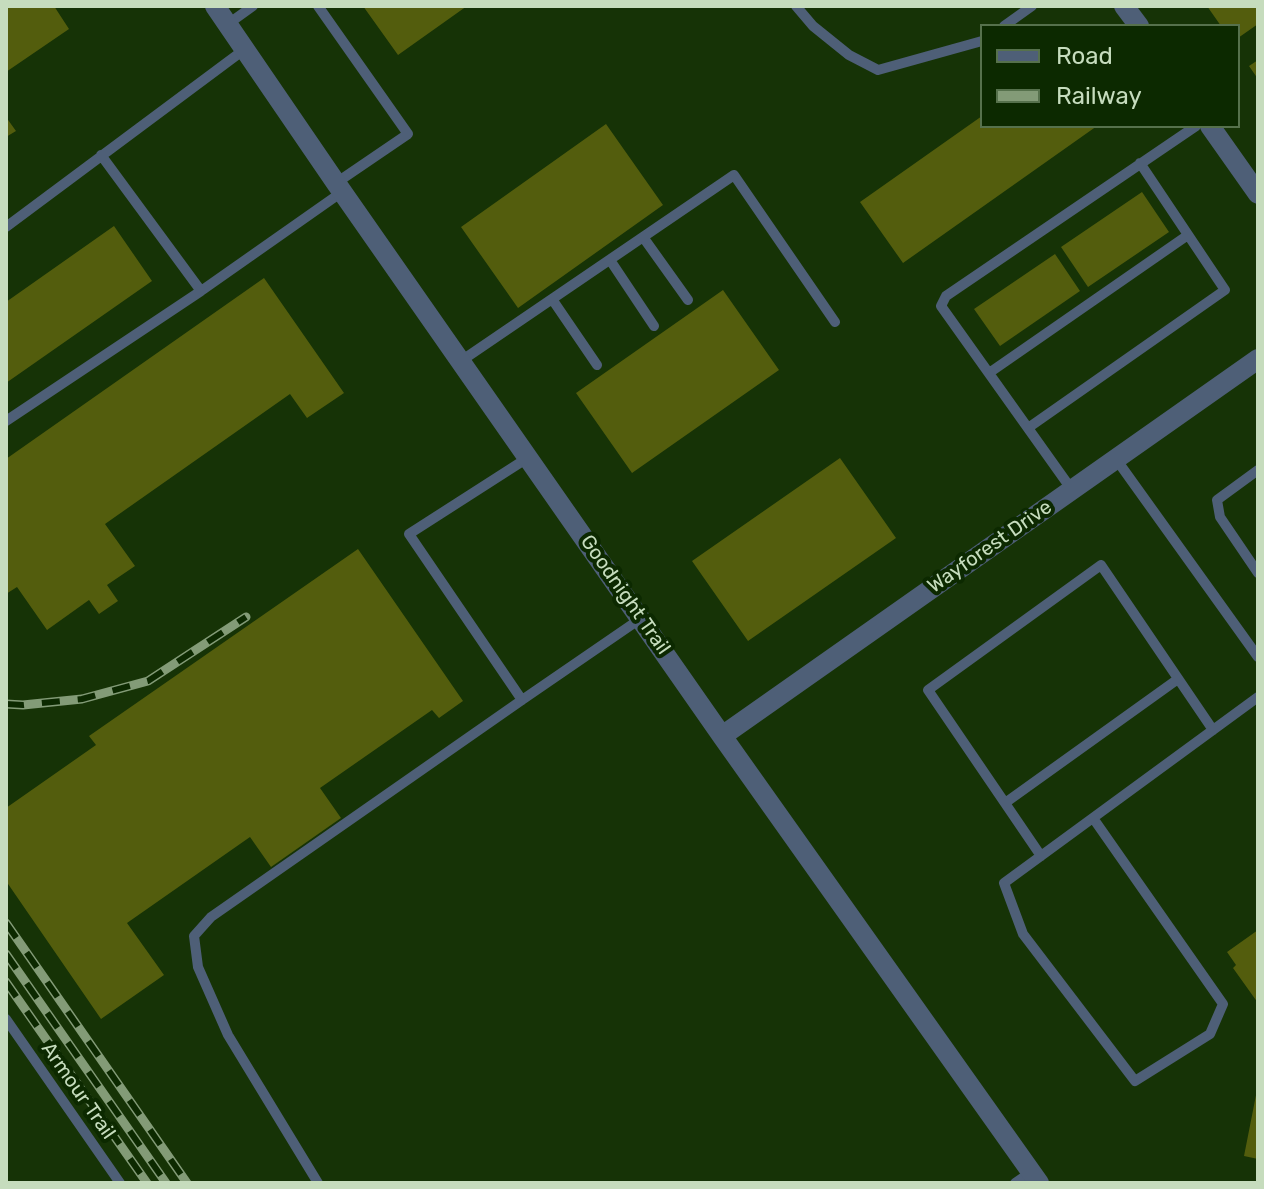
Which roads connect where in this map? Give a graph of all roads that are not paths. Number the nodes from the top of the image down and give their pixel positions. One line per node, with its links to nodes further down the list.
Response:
1 (215, 6): 7 (street, Goodnight Trail)
2 (253, 6): 7 (lane)
3 (318, 6): 16 (lane)
4 (796, 6): 10 (lane)
5 (1032, 6): 8 (lane)
6 (1124, 6): 9 (street)
7 (228, 24): 11 (street, Goodnight Trail)
8 (1007, 24)
9 (1138, 24)
10 (980, 42)
11 (245, 49): 14 (lane); 16 (street, Goodnight Trail)
12 (1193, 128): 15 (lane)
13 (1211, 128): 17 (street)
14 (101, 155): 18 (lane); 22 (lane)
15 (1140, 163): 19 (lane); 30 (lane)
16 (339, 187): 22 (lane); 28 (street, Goodnight Trail)
17 (1258, 194)
18 (6, 227)
19 (1188, 235): 30 (lane); 32 (lane)
20 (643, 237): 21 (lane); 24 (lane); 25 (lane)
21 (610, 260): 23 (lane); 26 (lane)
22 (201, 291): 31 (lane)
23 (552, 299): 28 (lane); 29 (lane)
24 (688, 300)
25 (835, 322)
26 (654, 326)
27 (1258, 359): 34 (street, Wayforest Drive)
28 (461, 361): 33 (street, Goodnight Trail)
29 (597, 365)
30 (989, 373): 32 (lane)
31 (6, 421)
32 (1028, 428): 36 (lane)
33 (529, 457): 38 (street, Goodnight Trail); 42 (lane)
34 (1116, 459): 36 (street, Wayforest Drive); 39 (lane)
35 (1258, 470): 37 (lane)
36 (1072, 490): 44 (street, Wayforest Drive)
37 (1258, 573)
38 (641, 618): 42 (lane); 44 (street, Goodnight Trail)
39 (1258, 657)
40 (1178, 679): 43 (lane); 45 (lane); 45 (lane)
41 (1258, 697): 43 (lane)
42 (522, 700): 51 (lane)
43 (1213, 730): 46 (lane)
44 (722, 736): 49 (street, Goodnight Trail)
45 (1005, 803): 47 (lane)
46 (1093, 818): 47 (lane); 47 (lane)
47 (1041, 856)
48 (6, 1019): 50 (lane, Armour Trail)
49 (1028, 1179)
50 (120, 1183)
51 (318, 1183)

